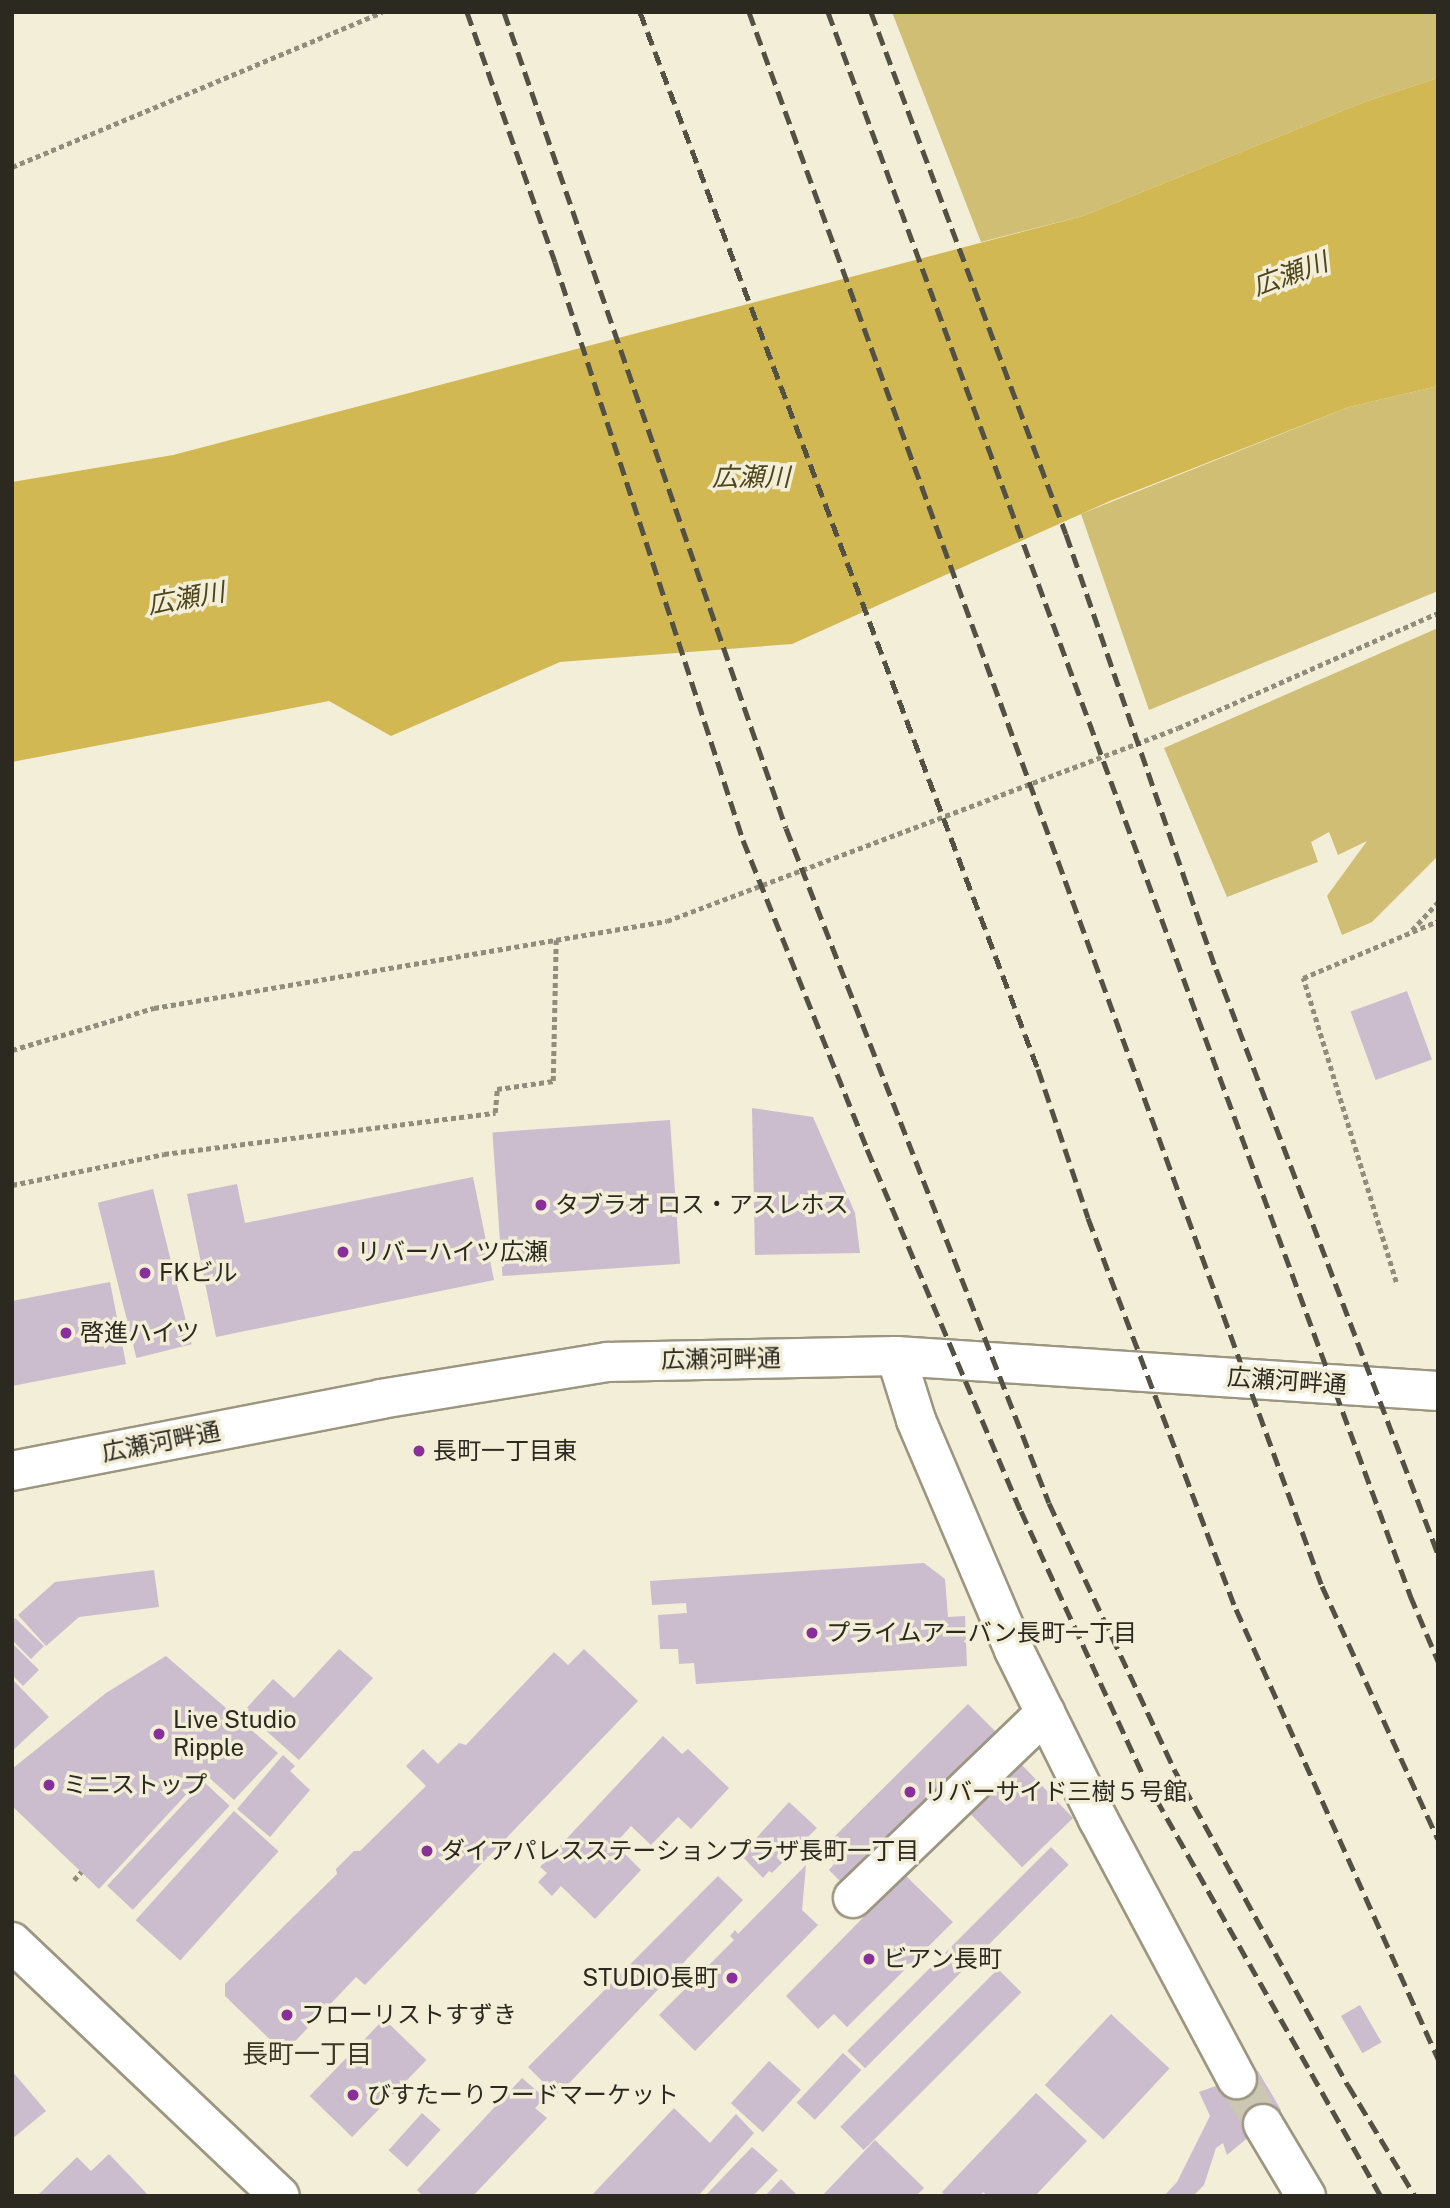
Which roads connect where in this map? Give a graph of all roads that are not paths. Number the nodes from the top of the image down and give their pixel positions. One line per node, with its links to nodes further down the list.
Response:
1 (896, 1356): 2 (street, 広瀬河畔通); 3 (street, 広瀬河畔通); 4 (street)
2 (1438, 1391)
3 (12, 1471)
4 (1045, 1713): 5 (street); 7 (street)
5 (853, 1898)
6 (12, 1942): 9 (street)
7 (1237, 2079)
8 (1263, 2124): 10 (street)
9 (280, 2196)
10 (1306, 2196)

